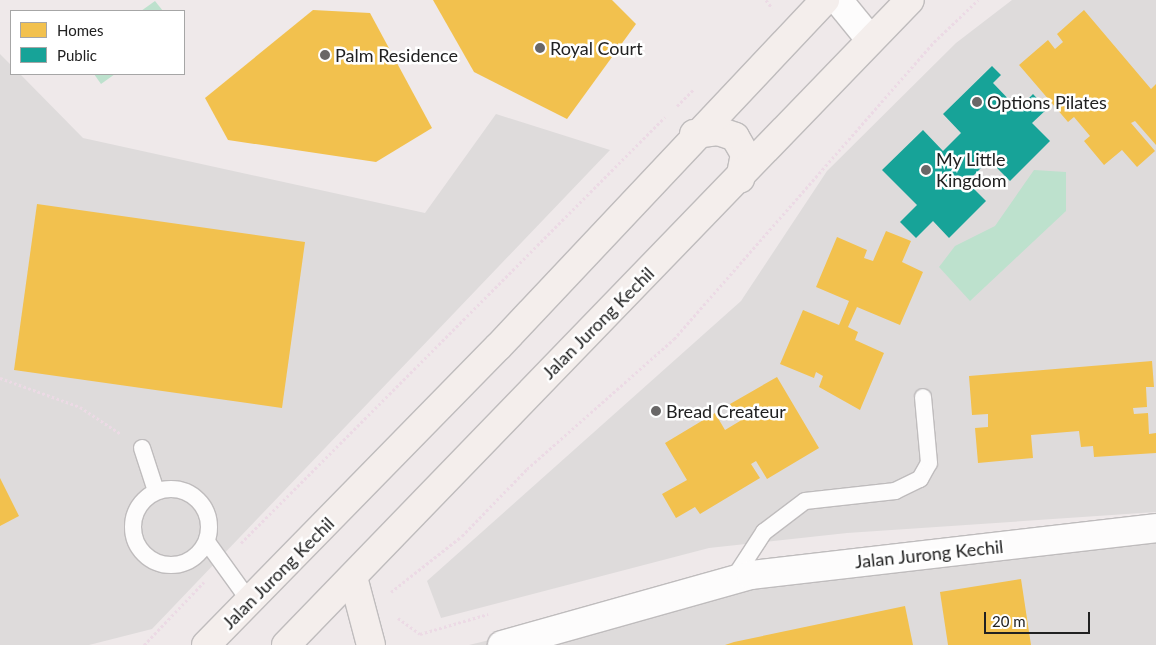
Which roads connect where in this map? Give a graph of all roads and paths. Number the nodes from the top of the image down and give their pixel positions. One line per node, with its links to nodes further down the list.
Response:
1 (766, 0): 6 (path)
2 (825, 0): 9 (main road, Jalan Jurong Kechil)
3 (838, 0): 7 (street)
4 (910, 0): 7 (main road, Jalan Jurong Kechil)
5 (978, 0): 20 (path)
6 (766, 16)
7 (869, 38): 10 (main road, Jalan Jurong Kechil)
8 (696, 86): 17 (path)
9 (694, 134): 10 (main road); 21 (main road, Jalan Jurong Kechil)
10 (740, 179): 18 (main road, Jalan Jurong Kechil)
11 (0, 378): 13 (path)
12 (923, 396): 19 (lane)
13 (142, 448): 14 (lane)
14 (156, 491): 16 (lane); 16 (lane)
15 (1156, 528): 19 (street, Jalan Jurong Kechil)
16 (207, 542): 17 (lane)
17 (222, 562): 21 (lane); 22 (path)
18 (353, 577): 24 (main road, Jalan Jurong Kechil); 25 (main road)
19 (732, 581): 26 (street, Jalan Jurong Kechil)
20 (388, 594)
21 (251, 603): 23 (main road, Jalan Jurong Kechil)
22 (144, 645)
23 (206, 645)
24 (286, 645)
25 (371, 645)
26 (502, 645)

